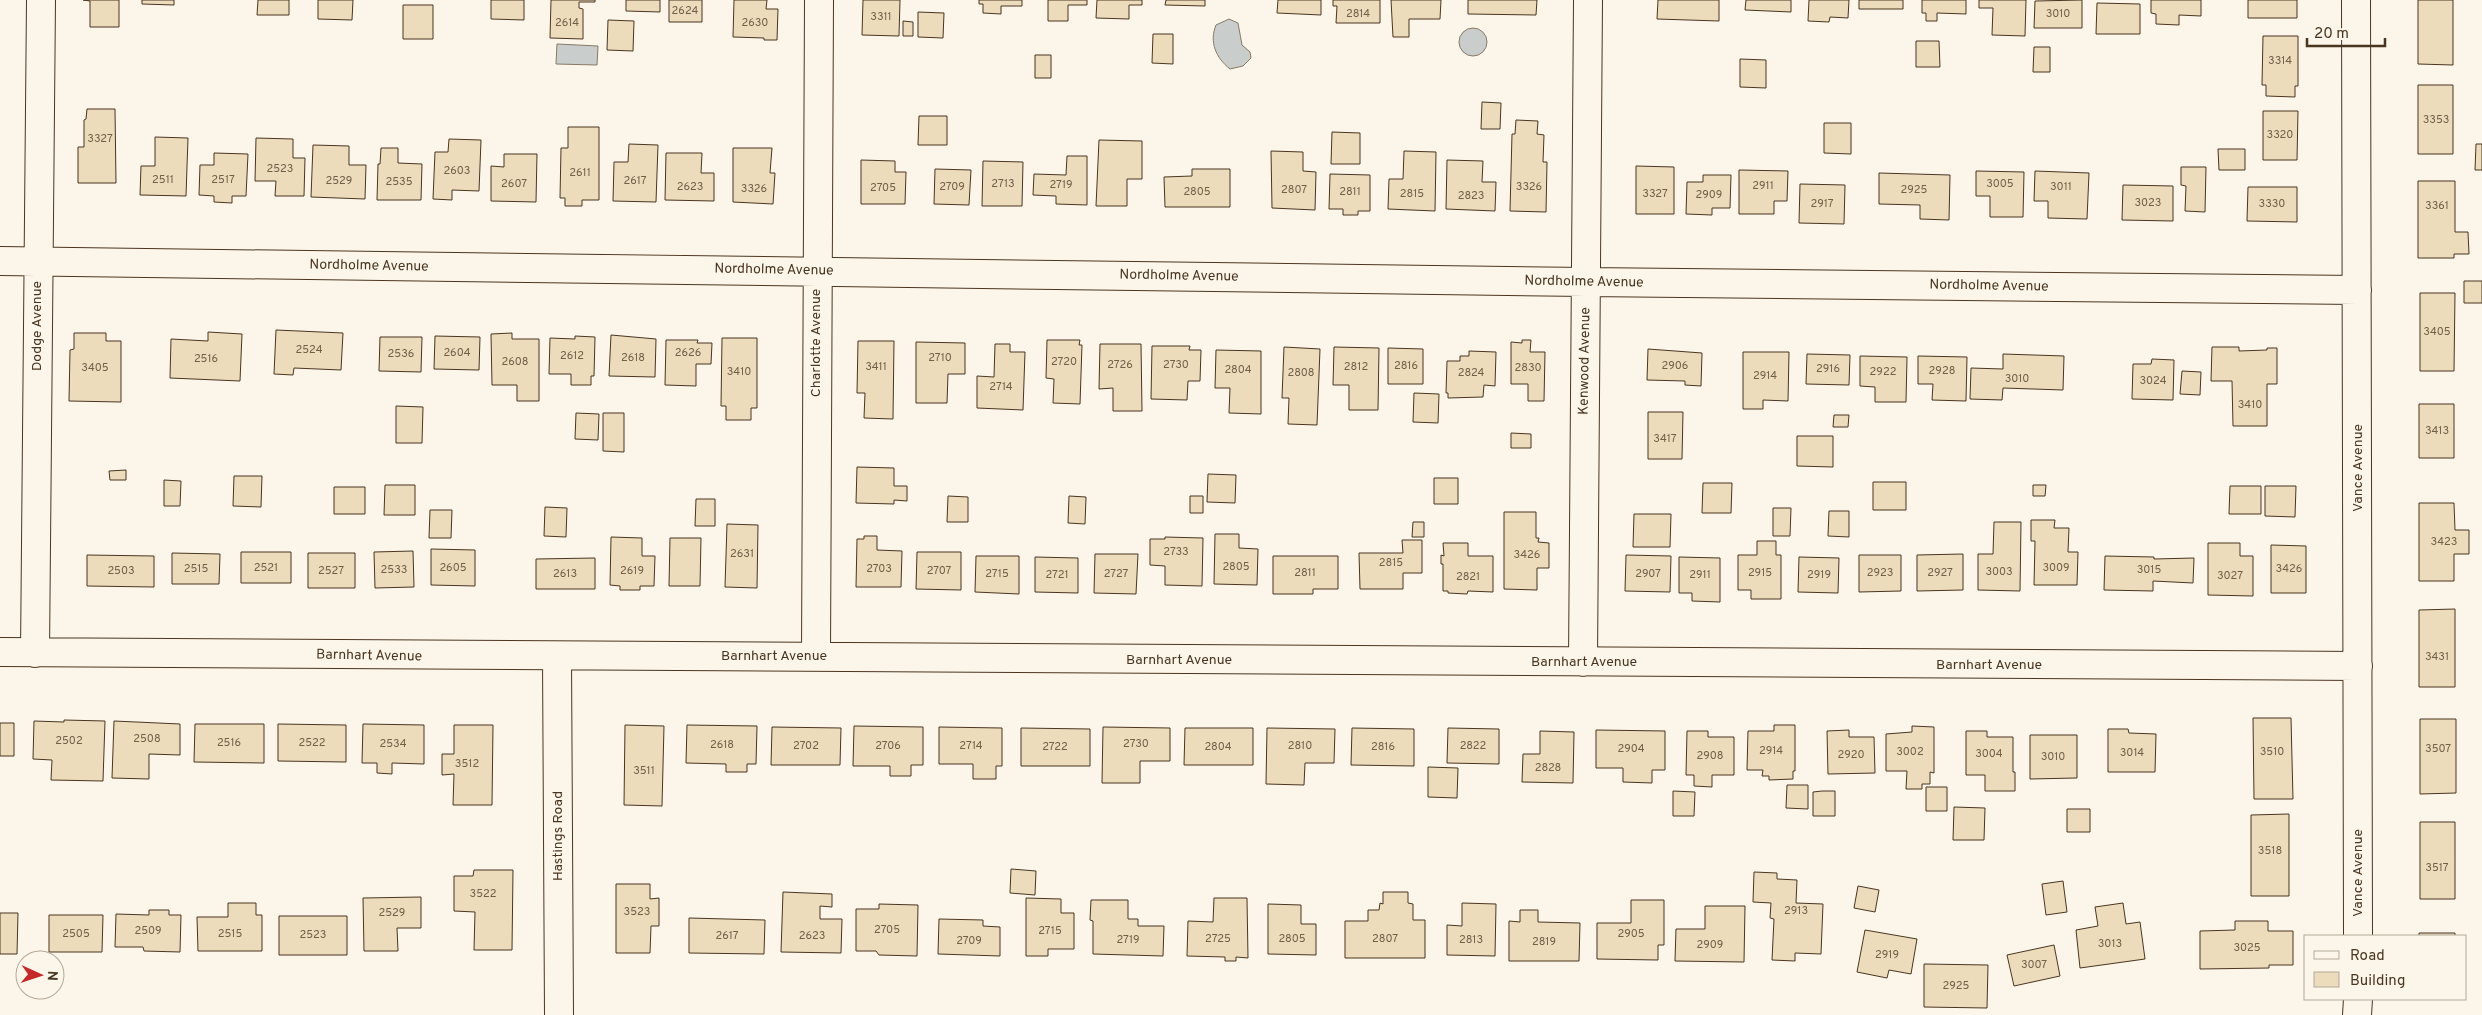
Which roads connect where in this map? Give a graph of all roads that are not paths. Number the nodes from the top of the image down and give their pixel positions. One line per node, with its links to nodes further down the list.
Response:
1 (41, 0): 6 (street, Dodge Avenue)
2 (819, 0): 7 (street, Charlotte Avenue)
3 (1588, 0): 8 (street, Kenwood Avenue)
4 (2356, 0): 9 (street, Vance Avenue)
5 (0, 260): 6 (street, Nordholme Avenue)
6 (37, 261): 7 (street, Nordholme Avenue); 11 (street, Dodge Avenue)
7 (816, 270): 8 (street, Nordholme Avenue); 12 (street, Charlotte Avenue)
8 (1586, 282): 9 (street, Nordholme Avenue); 14 (street, Kenwood Avenue)
9 (2357, 290): 15 (street, Vance Avenue)
10 (0, 652): 11 (street, Barnhart Avenue)
11 (35, 653): 13 (street, Barnhart Avenue)
12 (816, 656): 13 (street, Barnhart Avenue); 14 (street, Barnhart Avenue)
13 (558, 657): 18 (street, Hastings Road)
14 (1584, 662): 15 (street, Barnhart Avenue)
15 (2358, 666): 16 (street, Vance Avenue)
16 (2358, 935)
17 (2358, 1000): 19 (street)
18 (558, 1015)
19 (2358, 1015)

